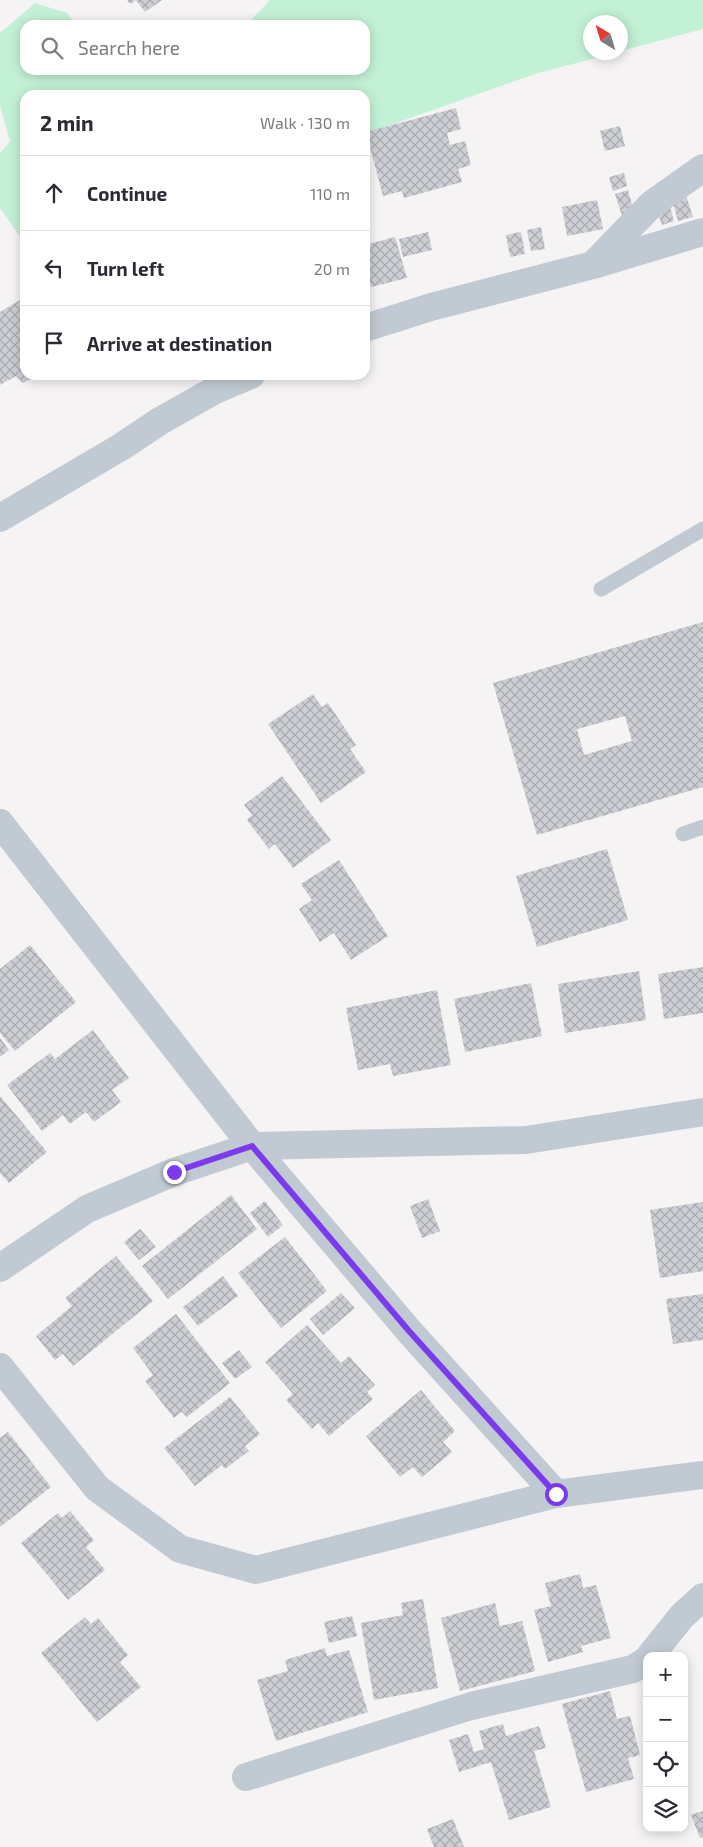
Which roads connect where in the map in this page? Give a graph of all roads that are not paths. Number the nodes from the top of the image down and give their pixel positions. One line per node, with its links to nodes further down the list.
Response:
1 (703, 168): 3 (street)
2 (703, 232): 3 (street)
3 (593, 265): 4 (street)
4 (370, 326)
5 (239, 380): 6 (street)
6 (0, 518)
7 (703, 529): 8 (lane)
8 (601, 589)
9 (0, 823): 13 (street)
10 (703, 827): 11 (lane)
11 (683, 834)
12 (703, 1112): 13 (street)
13 (252, 1146): 14 (street); 17 (street)
14 (0, 1268)
15 (0, 1367): 17 (street)
16 (703, 1474): 17 (street)
17 (556, 1494)
18 (703, 1597): 19 (street)
19 (653, 1652)
20 (643, 1663): 21 (street)
21 (246, 1777)

